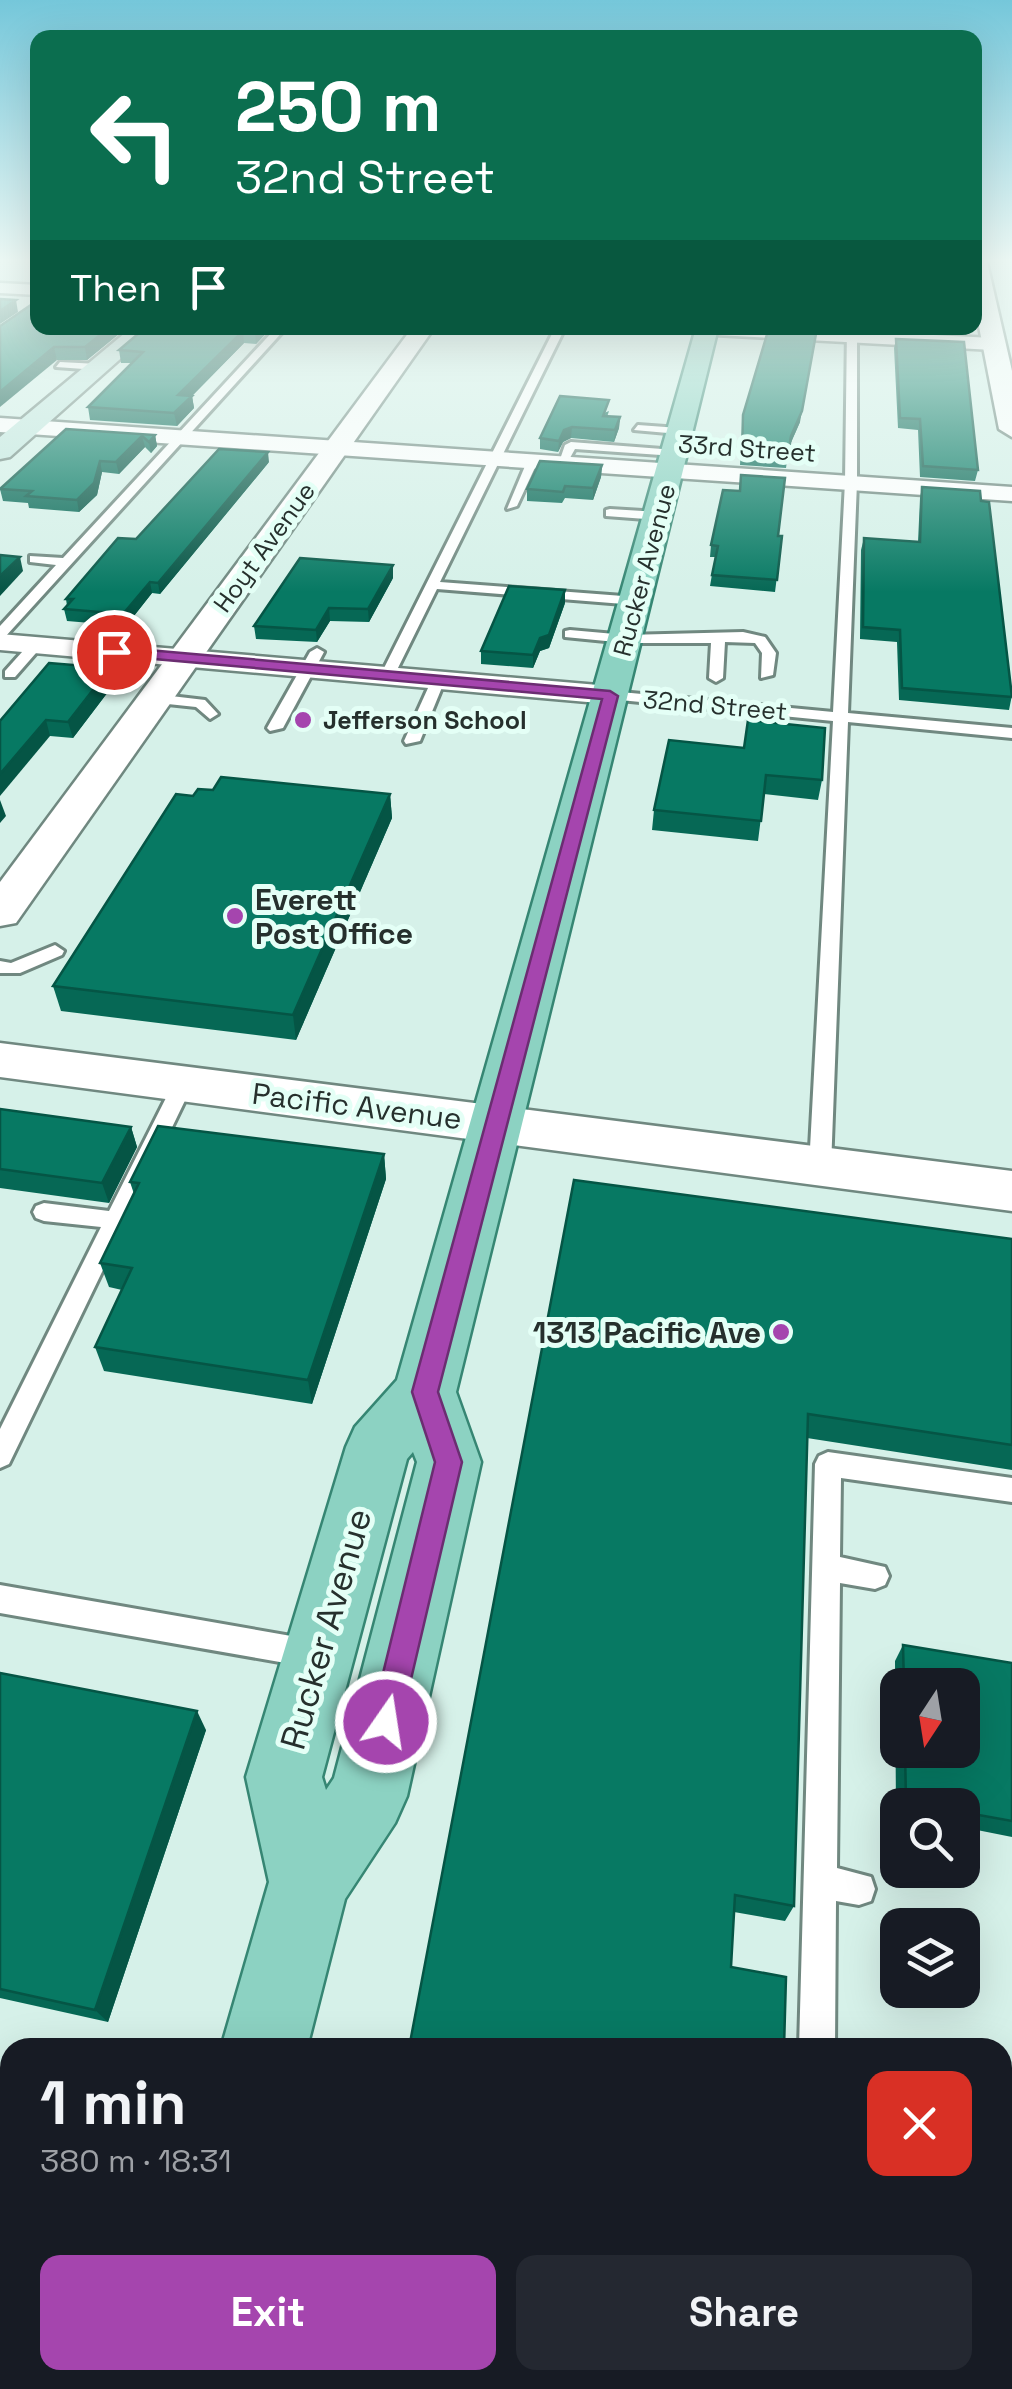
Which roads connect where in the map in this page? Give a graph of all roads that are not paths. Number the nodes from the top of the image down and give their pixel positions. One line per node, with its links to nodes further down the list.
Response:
1 (77, 369): 9 (lane)
2 (95, 369): 9 (main road)
3 (242, 369): 14 (lane)
4 (393, 369): 15 (street, Hoyt Avenue)
5 (541, 369): 18 (lane)
6 (696, 369): 17 (main road, Rucker Avenue)
7 (852, 369): 20 (lane)
8 (999, 369): 13 (street)
9 (91, 373): 10 (lane); 11 (main road)
10 (48, 376)
11 (14, 426): 14 (street, 33rd Street); 16 (main road)
12 (638, 428): 17 (lane)
13 (1012, 429)
14 (178, 438): 15 (street, 33rd Street); 26 (lane)
15 (338, 447): 18 (street, 33rd Street); 37 (street, Hoyt Avenue)
16 (0, 451)
17 (675, 451): 19 (street, 33rd Street); 20 (street, 33rd Street); 24 (main road, Rucker Avenue)
18 (494, 458): 19 (street, 33rd Street); 29 (lane)
19 (532, 461): 22 (lane)
20 (850, 482): 21 (street, 33rd Street); 47 (lane)
21 (1012, 494)
22 (511, 506)
23 (610, 513): 24 (lane)
24 (658, 516): 30 (main road, Rucker Avenue)
25 (66, 540): 26 (lane)
26 (84, 541): 28 (lane)
27 (35, 560): 28 (lane)
28 (66, 562): 31 (lane)
29 (431, 585): 30 (lane); 40 (lane)
30 (636, 601): 33 (main road, Rucker Avenue)
31 (0, 634)
32 (570, 634): 33 (lane)
33 (626, 639): 34 (lane); 44 (main road, Rucker Avenue)
34 (718, 639): 41 (lane); 42 (lane)
35 (0, 642): 36 (street, 32nd Street)
36 (36, 645): 37 (street, 32nd Street); 39 (lane)
37 (183, 658): 38 (street, 32nd Street); 45 (street, Hoyt Avenue)
38 (312, 661): 40 (street, 32nd Street); 48 (lane)
39 (10, 674)
40 (387, 676): 43 (street, 32nd Street)
41 (766, 676)
42 (716, 678)
43 (438, 680): 44 (street, 32nd Street); 50 (lane)
44 (610, 696): 47 (lane, 32nd Street); 56 (main road, Rucker Avenue)
45 (154, 699): 46 (lane); 51 (street, Hoyt Avenue)
46 (210, 714)
47 (840, 717): 49 (lane, 32nd Street); 57 (lane)
48 (274, 728)
49 (1012, 733)
50 (412, 741)
51 (0, 913)
52 (55, 950): 53 (lane)
53 (0, 967)
54 (0, 1060): 55 (street, Pacific Avenue)
55 (183, 1084): 56 (street, Pacific Avenue); 60 (lane)
56 (497, 1124): 57 (street, Pacific Avenue); 61 (main road, Rucker Avenue)
57 (820, 1167): 58 (street, Pacific Avenue)
58 (1012, 1192)
59 (44, 1212): 60 (lane)
60 (116, 1220): 62 (lane)
61 (425, 1392): 67 (main road, Rucker Avenue); 69 (main road, Rucker Avenue)
62 (3, 1443)
63 (1012, 1490): 64 (lane)
64 (826, 1567): 65 (lane); 68 (lane)
65 (875, 1576)
66 (0, 1598): 67 (lane)
67 (318, 1654): 69 (main road, Rucker Avenue)
68 (821, 1880): 70 (lane); 72 (lane)
69 (309, 1882): 71 (main road, Rucker Avenue)
70 (859, 1889)
71 (267, 2038)
72 (817, 2038)

